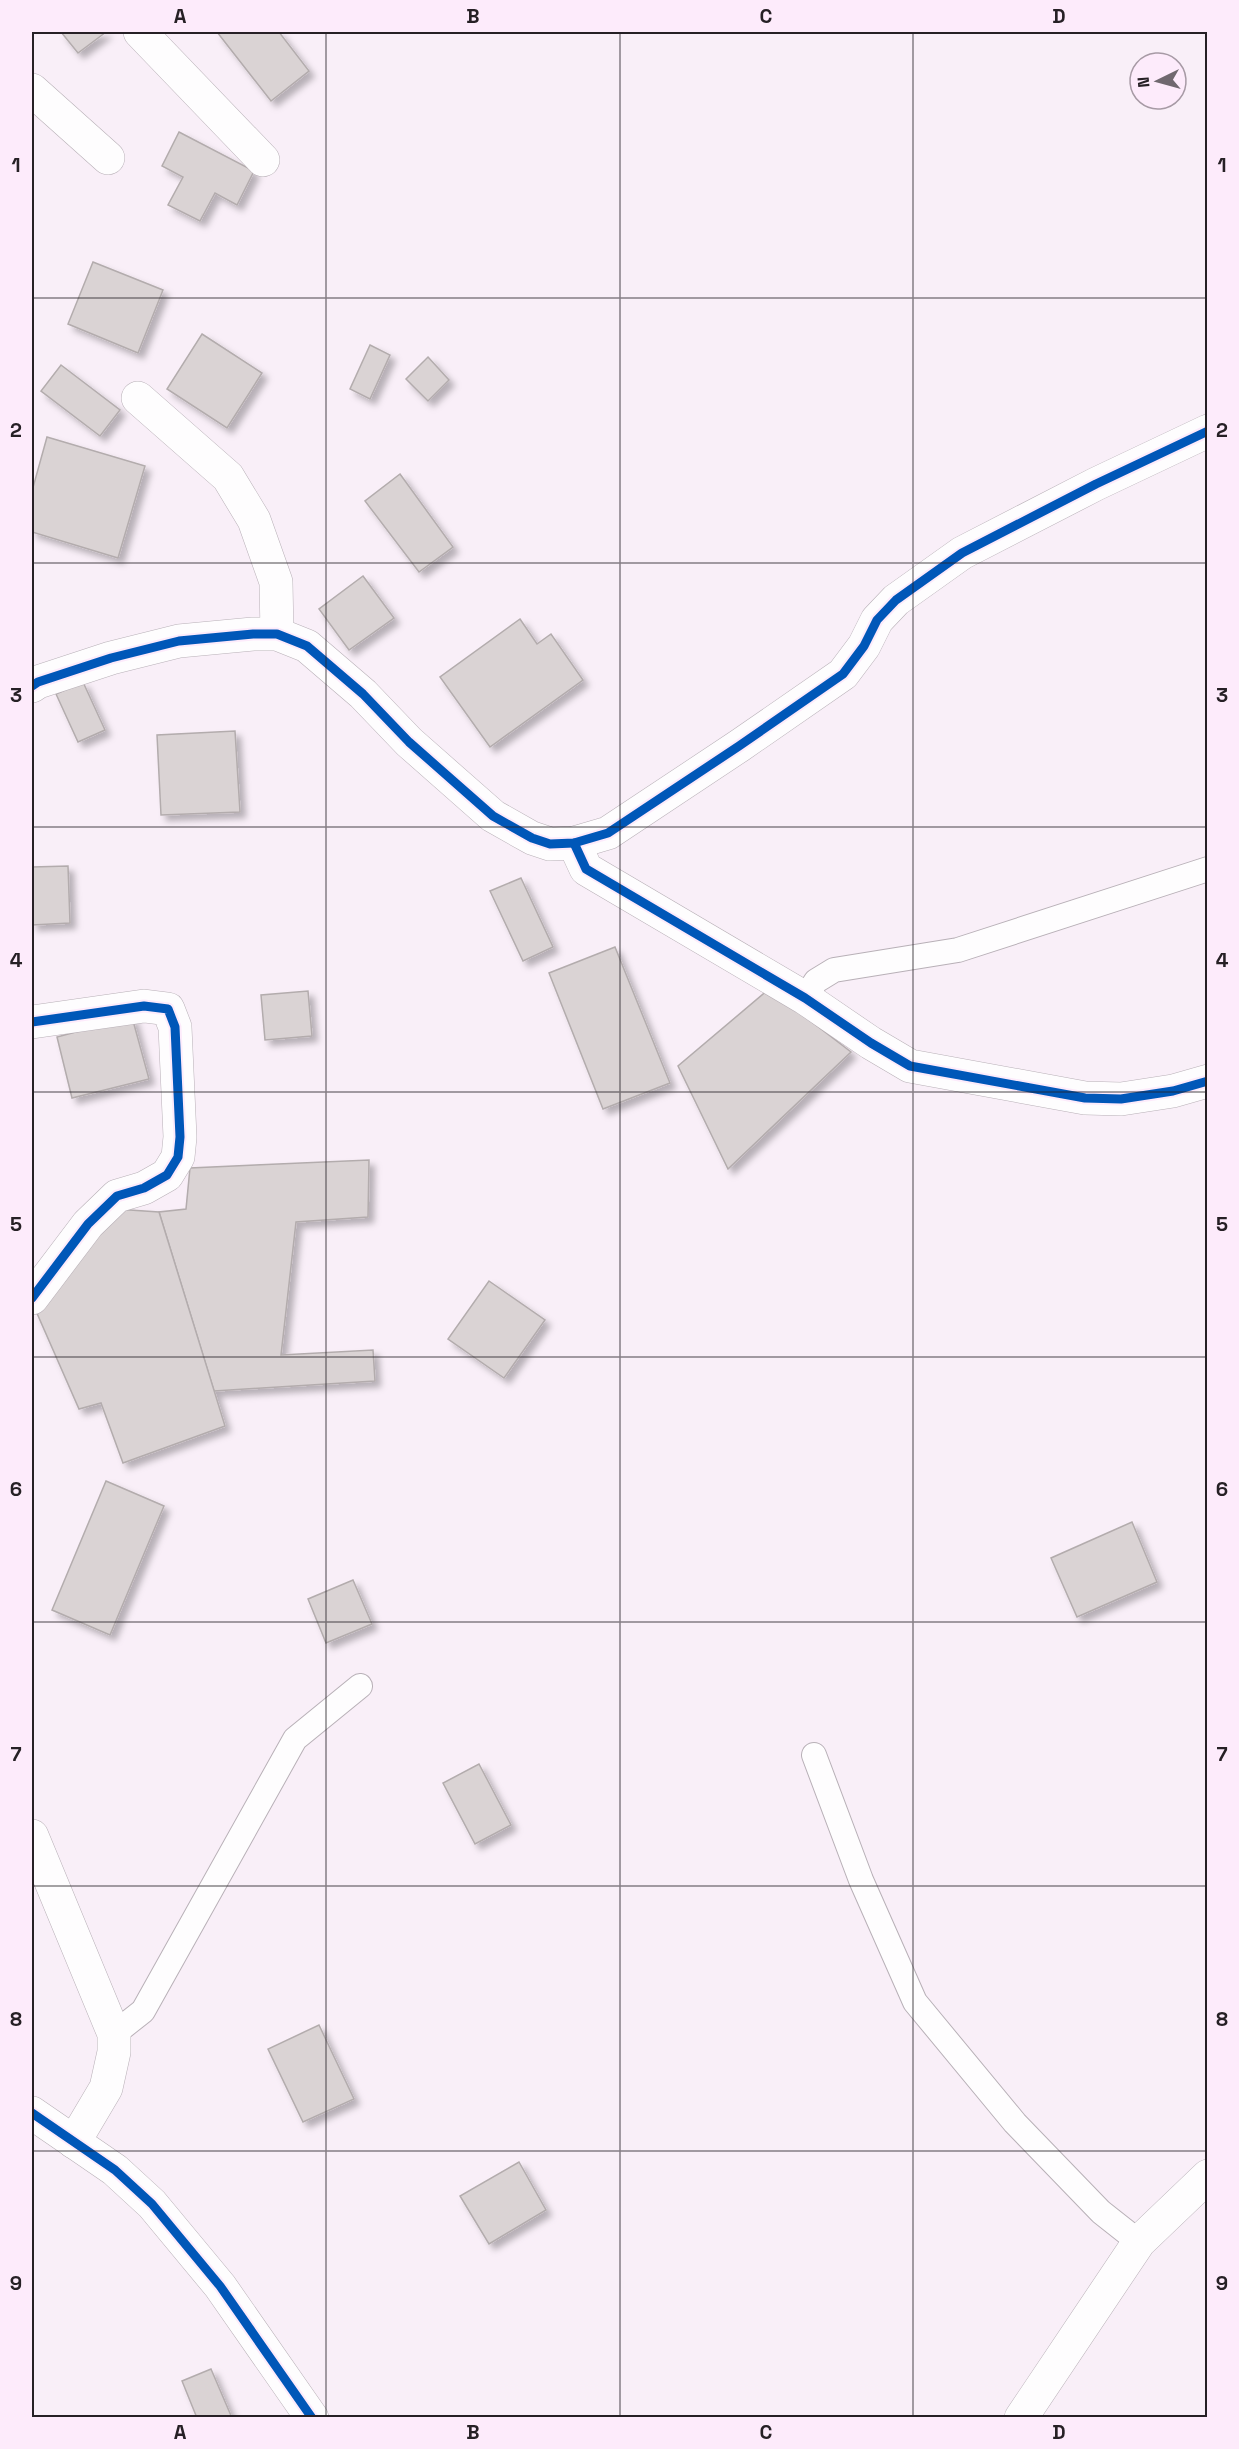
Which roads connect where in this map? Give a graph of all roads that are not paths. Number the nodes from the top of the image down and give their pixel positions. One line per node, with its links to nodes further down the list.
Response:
1 (140, 32): 4 (street)
2 (32, 90): 3 (street)
3 (108, 158)
4 (263, 160)
5 (138, 398): 7 (street)
6 (1208, 431): 9 (street)
7 (277, 634): 8 (street); 9 (street)
8 (32, 686)
9 (574, 843): 11 (street)
10 (1208, 869): 11 (lane)
11 (805, 998): 13 (street)
12 (32, 1022): 14 (street)
13 (1208, 1081)
14 (32, 1298)
15 (360, 1686): 18 (lane)
16 (814, 1755): 22 (lane)
17 (32, 1836): 18 (street)
18 (114, 2034): 20 (street)
19 (32, 2113): 20 (street)
20 (74, 2142): 23 (street)
21 (1208, 2176): 22 (street)
22 (1139, 2242): 24 (street)
23 (312, 2418)
24 (1021, 2418)

